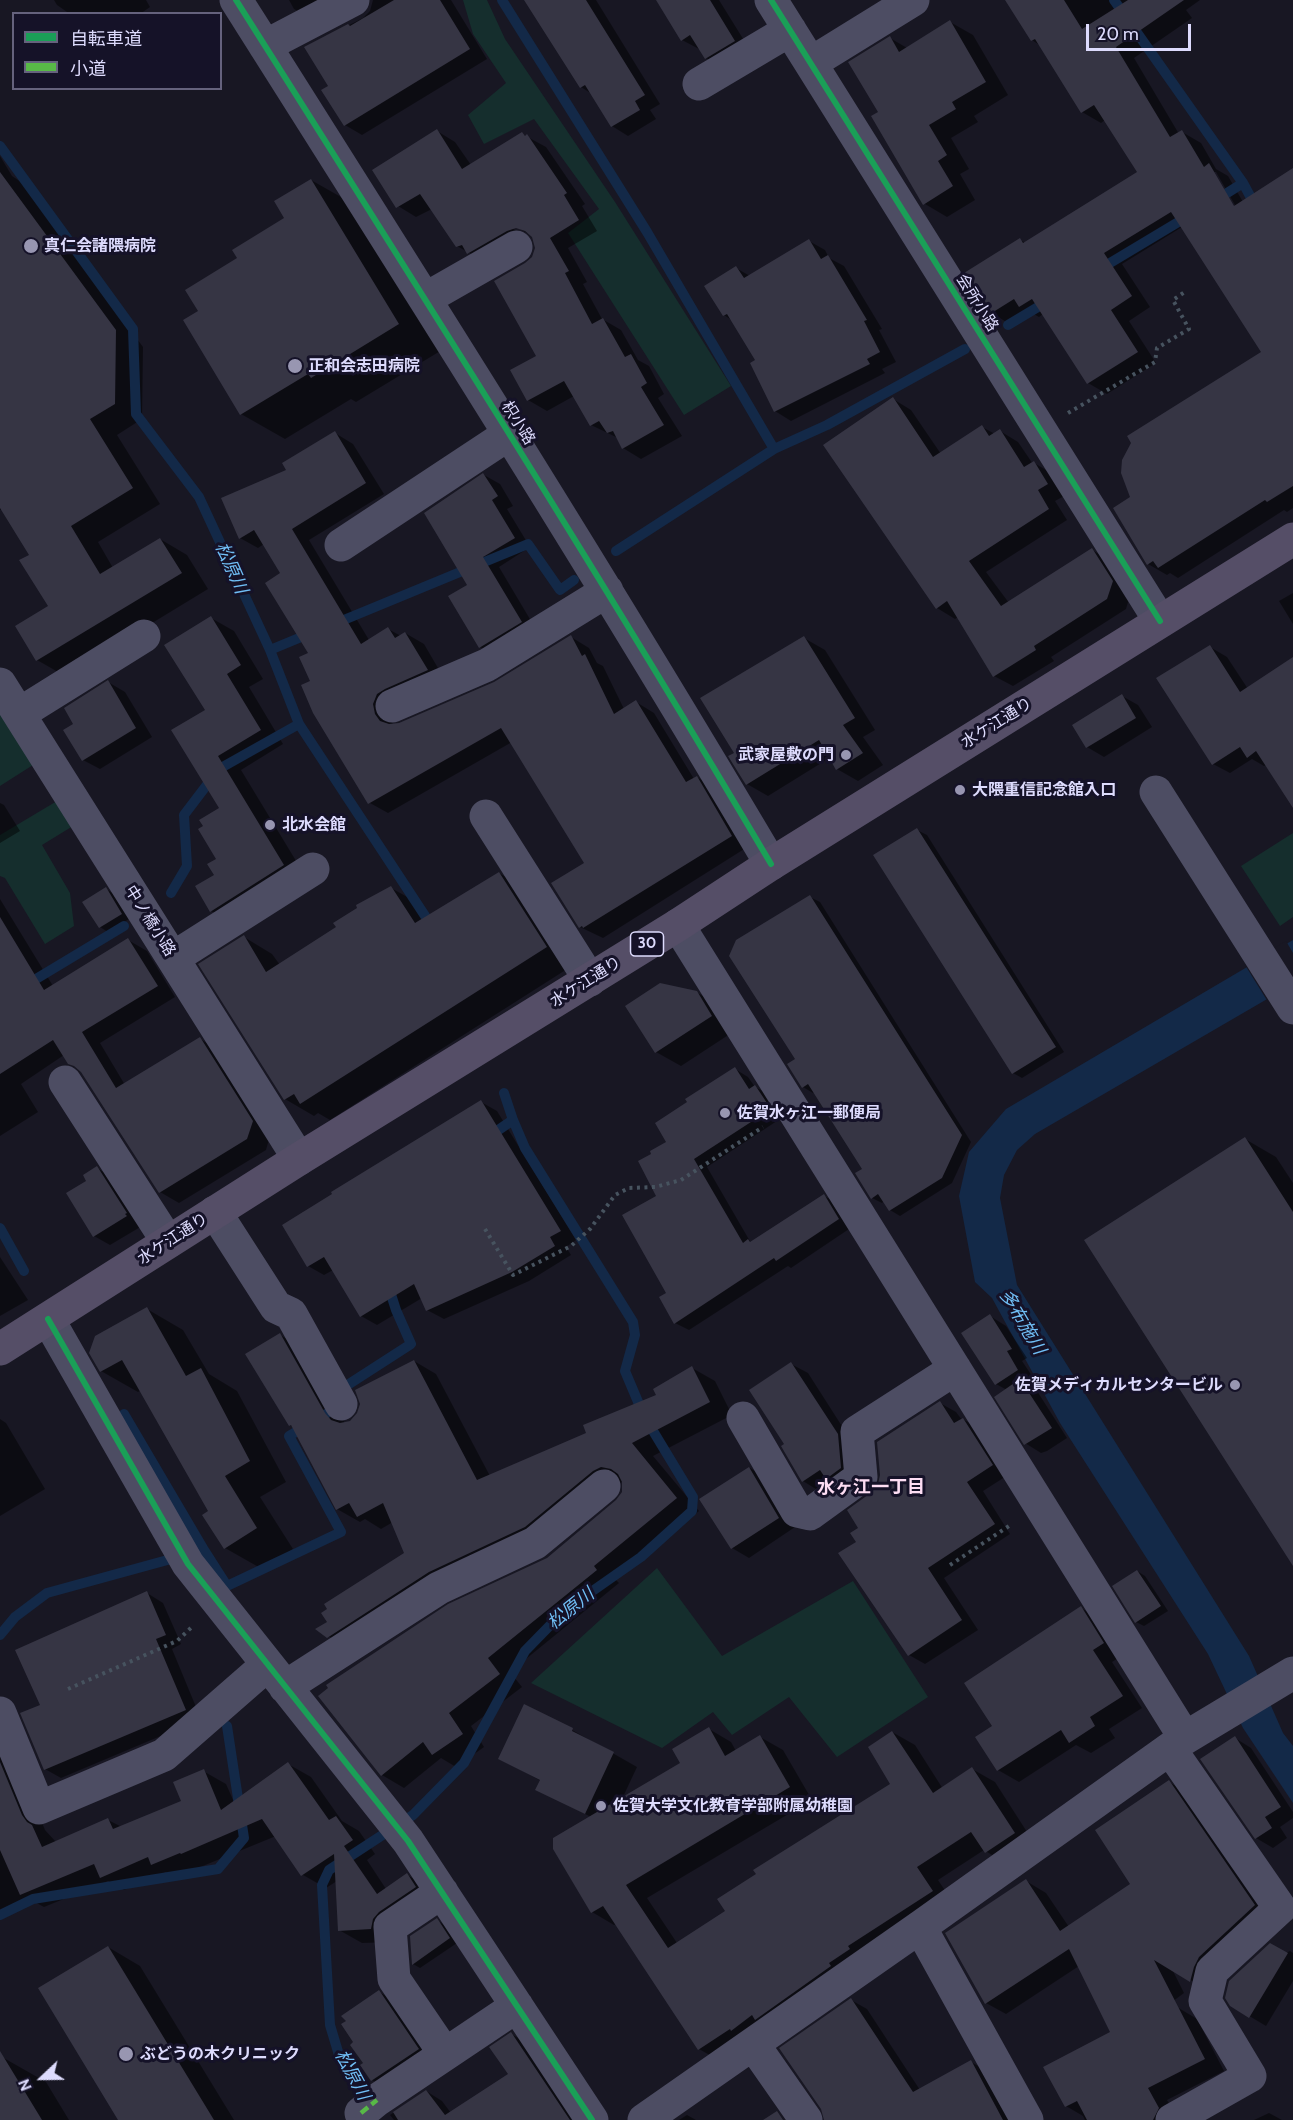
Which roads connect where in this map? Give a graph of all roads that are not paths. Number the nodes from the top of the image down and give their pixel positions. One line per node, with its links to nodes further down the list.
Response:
1 (236, 0): 6 (street, 枳小路)
2 (353, 0): 6 (street)
3 (771, 0): 5 (street, 会所小路)
4 (913, 0): 7 (street)
5 (790, 30): 7 (street, 会所小路); 8 (street)
6 (265, 46): 10 (street, 枳小路)
7 (811, 63): 15 (street, 会所小路)
8 (699, 84)
9 (516, 248): 10 (street)
10 (425, 299): 11 (street, 枳小路)
11 (509, 434): 13 (street); 14 (street, 枳小路)
12 (1293, 538): 15 (main road, 水ケ江通り / 30)
13 (341, 545)
14 (607, 591): 18 (street); 22 (street, 枳小路)
15 (1160, 621): 22 (main road, 水ケ江通り / 30)
16 (144, 636): 19 (street)
17 (0, 684): 19 (street, 中ノ橋小路)
18 (392, 706)
19 (19, 714): 25 (street, 中ノ橋小路)
20 (1156, 792): 27 (street)
21 (486, 816): 26 (street)
22 (771, 864): 24 (main road, 水ケ江通り / 30)
23 (313, 869): 25 (street)
24 (678, 925): 26 (main road, 水ケ江通り / 30); 34 (street)
25 (173, 958): 29 (street, 中ノ橋小路)
26 (590, 980): 29 (main road, 水ケ江通り / 30)
27 (1289, 1002)
28 (65, 1082): 31 (street)
29 (299, 1159): 30 (main road, 水ケ江通り / 30)
30 (215, 1212): 31 (main road, 水ケ江通り / 30); 35 (street)
31 (168, 1242): 32 (main road, 水ケ江通り / 30)
32 (48, 1318): 33 (main road, 水ケ江通り / 30); 38 (street)
33 (0, 1349)
34 (955, 1369): 36 (street); 41 (street)
35 (341, 1404)
36 (743, 1418)
37 (604, 1486): 38 (street)
38 (276, 1676): 40 (street); 42 (street)
39 (1280, 1681): 41 (street)
40 (0, 1713)
41 (1178, 1744): 43 (street); 52 (street)
42 (442, 1892): 44 (street); 46 (street)
43 (920, 1927): 45 (street); 51 (street)
44 (517, 2006): 46 (street); 48 (street)
45 (753, 2044): 49 (street); 50 (street)
46 (445, 2054): 47 (street)
47 (369, 2106)
48 (592, 2120)
49 (644, 2120)
50 (806, 2120)
51 (1027, 2120)
52 (1172, 2120)

